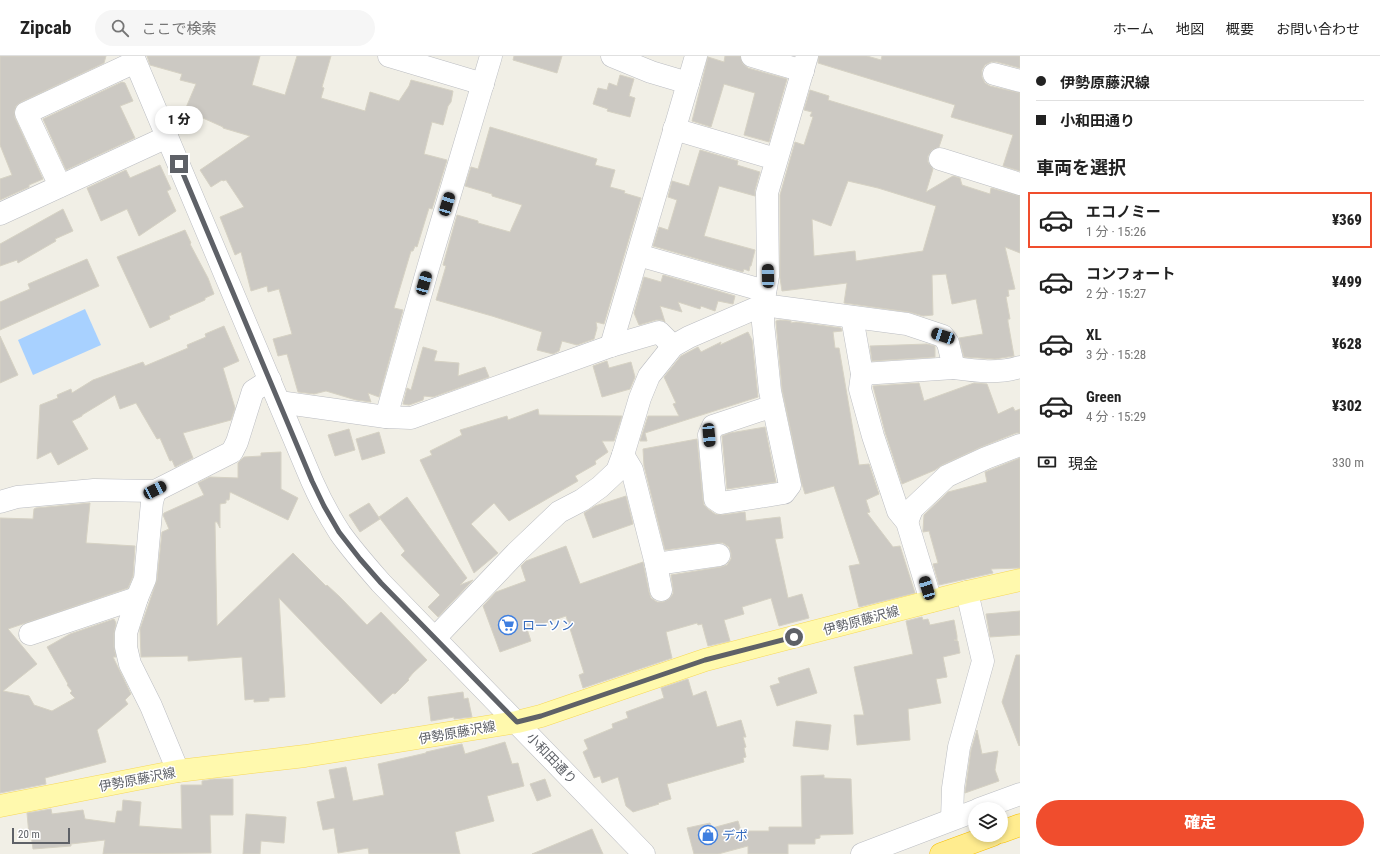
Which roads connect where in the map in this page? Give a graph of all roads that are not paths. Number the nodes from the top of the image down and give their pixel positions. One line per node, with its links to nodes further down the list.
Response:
1 (389, 56): 11 (street)
2 (491, 56): 11 (street)
3 (612, 56): 10 (street)
4 (696, 56): 10 (street)
5 (752, 56): 7 (street)
6 (134, 59): 13 (street, 小和田通り); 17 (street)
7 (805, 63): 15 (street)
8 (994, 74): 9 (street)
9 (1020, 81)
10 (688, 83): 12 (street)
11 (483, 84): 30 (street)
12 (674, 129): 15 (street); 19 (street)
13 (167, 137): 17 (street); 27 (street, 小和田通り)
14 (940, 158): 16 (street)
15 (776, 159): 20 (street)
16 (1020, 184)
17 (60, 186): 18 (street)
18 (0, 214)
19 (638, 255): 20 (street); 22 (street)
20 (764, 298): 21 (street); 23 (street); 29 (street)
21 (852, 317): 25 (street); 26 (street)
22 (611, 346): 23 (street); 30 (street)
23 (673, 346): 32 (street)
24 (1020, 367): 25 (street)
25 (954, 368): 26 (street)
26 (862, 374): 35 (street)
27 (270, 380): 28 (street, 小和田通り); 33 (street)
28 (279, 402): 30 (street); 44 (street, 小和田通り)
29 (773, 406): 29 (street)
30 (386, 417)
31 (1020, 445): 35 (street)
32 (623, 455): 37 (street); 44 (street)
33 (155, 490): 34 (street); 41 (street)
34 (0, 502)
35 (907, 522): 42 (street)
36 (718, 555): 37 (street)
37 (656, 564): 39 (street)
38 (1020, 580): 40 (main road, 伊勢原藤沢線)
39 (661, 590)
40 (967, 592): 42 (main road, 伊勢原藤沢線); 51 (street)
41 (137, 598): 43 (street); 46 (street)
42 (931, 601): 45 (main road, 伊勢原藤沢線)
43 (30, 634)
44 (435, 638): 45 (street, 小和田通り)
45 (517, 722): 46 (main road, 伊勢原藤沢線); 56 (street, 小和田通り)
46 (178, 771): 49 (main road, 伊勢原藤沢線)
47 (1020, 794): 48 (street)
48 (998, 802)
49 (0, 806)
50 (968, 813): 51 (street)
51 (952, 819): 53 (street)
52 (1020, 825): 54 (highway)
53 (929, 828): 57 (street); 58 (street)
54 (1008, 829)
55 (973, 842): 59 (highway)
56 (644, 854)
57 (862, 854)
58 (910, 854)
59 (941, 854)

